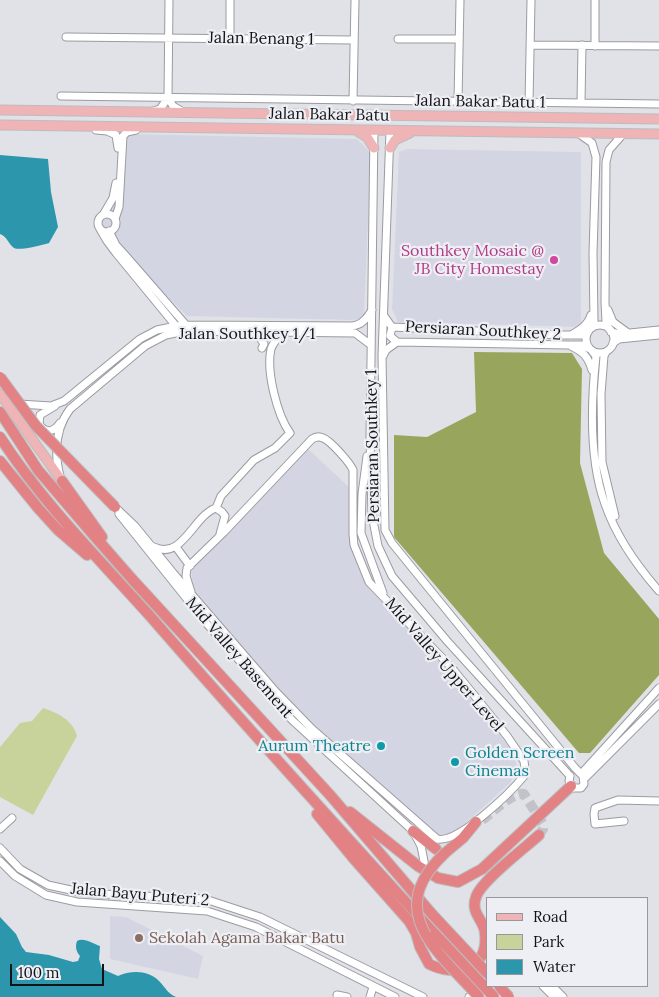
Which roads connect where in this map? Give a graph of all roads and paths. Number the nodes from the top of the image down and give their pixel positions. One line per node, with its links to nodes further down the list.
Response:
1 (169, 0): 8 (street)
2 (230, 0): 9 (street)
3 (354, 0): 12 (street)
4 (460, 0): 11 (street)
5 (531, 0): 13 (street)
6 (595, 0): 15 (street)
7 (66, 37): 8 (street, Jalan Benang 1)
8 (169, 38): 9 (street, Jalan Benang 1); 18 (street)
9 (230, 38): 12 (street, Jalan Benang 1)
10 (398, 39): 11 (street)
11 (459, 39): 20 (street)
12 (354, 40): 19 (street)
13 (530, 44): 14 (street); 21 (street)
14 (582, 45): 15 (street); 22 (street)
15 (595, 46): 16 (street)
16 (659, 46)
17 (61, 96): 18 (street, Jalan Bakar Batu 1)
18 (168, 98): 19 (street, Jalan Bakar Batu 1); 25 (street); 26 (street)
19 (354, 100): 20 (street, Jalan Bakar Batu 1)
20 (458, 102): 21 (street, Jalan Bakar Batu 1)
21 (529, 103): 22 (street, Jalan Bakar Batu 1)
22 (581, 103): 23 (street, Jalan Bakar Batu 1)
23 (659, 104)
24 (0, 110): 25 (main road, Jalan Bakar Batu)
25 (150, 112): 26 (main road, Jalan Bakar Batu)
26 (183, 112): 27 (main road, Jalan Bakar Batu)
27 (360, 116): 28 (main road, Jalan Bakar Batu); 30 (main road)
28 (404, 116): 29 (main road, Jalan Bakar Batu); 30 (main road)
29 (659, 119)
30 (381, 122): 35 (main road); 36 (main road)
31 (0, 125): 32 (main road, Jalan Bakar Batu)
32 (79, 126): 33 (main road, Jalan Bakar Batu); 43 (street)
33 (166, 126): 34 (main road, Jalan Bakar Batu); 44 (street)
34 (355, 130): 35 (main road, Jalan Bakar Batu); 41 (main road)
35 (374, 130): 36 (main road, Jalan Bakar Batu); 41 (street, Persiaran Southkey 1)
36 (390, 130): 37 (main road, Jalan Bakar Batu); 42 (street, Persiaran Southkey 1)
37 (417, 131): 38 (main road, Jalan Bakar Batu); 42 (main road)
38 (577, 133): 39 (main road, Jalan Bakar Batu); 50 (street)
39 (624, 134): 40 (main road, Jalan Bakar Batu); 49 (street)
40 (659, 134)
41 (374, 148): 45 (street, Persiaran Southkey 1)
42 (390, 148): 46 (street, Persiaran Southkey 1)
43 (103, 215): 44 (street); 47 (street)
44 (115, 219): 48 (street)
45 (374, 224): 46 (street); 51 (street, Persiaran Southkey 1)
46 (386, 224): 52 (street, Persiaran Southkey 1)
47 (100, 229): 48 (street); 54 (street)
48 (109, 231): 53 (street)
49 (605, 302): 57 (street); 63 (street)
50 (593, 307): 56 (street); 61 (street)
51 (372, 309): 53 (street, Jalan Southkey 1/1); 66 (street, Persiaran Southkey 1)
52 (384, 313): 55 (street, Persiaran Southkey 2); 71 (street, Persiaran Southkey 1)
53 (186, 325): 54 (street, Jalan Southkey 1/1)
54 (176, 326): 77 (street, Jalan Southkey 1/1)
55 (392, 326): 61 (street, Persiaran Southkey 2); 64 (street)
56 (590, 329): 57 (street); 61 (street, Persiaran Southkey 2); 69 (street)
57 (610, 330): 63 (street); 65 (street)
58 (659, 330): 63 (street)
59 (256, 332): 60 (street, Jalan Southkey 1/1); 68 (street); 79 (street, Jalan Southkey 1/1)
60 (282, 332): 66 (street, Jalan Southkey 1/1); 85 (street)
61 (571, 335)
62 (659, 335): 63 (street)
63 (631, 336): 65 (street); 72 (street)
64 (397, 342): 67 (street, Persiaran Southkey 2); 71 (street, Persiaran Southkey 2)
65 (613, 343): 70 (street)
66 (372, 345): 81 (street, Persiaran Southkey 1)
67 (569, 345): 69 (street, Persiaran Southkey 2); 73 (street)
68 (262, 348)
69 (590, 349): 70 (street); 73 (street)
70 (606, 352): 72 (street)
71 (382, 356): 100 (street, Persiaran Southkey 1)
72 (603, 365): 91 (street)
73 (594, 375): 94 (street)
74 (0, 377): 84 (highway, bridge)
75 (0, 394): 76 (main road)
76 (6, 402): 77 (street); 83 (main road)
77 (58, 404): 79 (street, Jalan Southkey 1/1)
78 (0, 412): 90 (highway)
79 (63, 418): 83 (street)
80 (0, 436): 92 (highway)
81 (370, 437): 95 (street); 101 (street, Persiaran Southkey 1)
82 (0, 461): 92 (highway)
83 (62, 481): 90 (highway)
84 (115, 507): 87 (street, Mid Valley Upper Level); 103 (street, Mid Valley Basement)
85 (216, 508): 86 (street); 88 (street)
86 (219, 537): 89 (street, Mid Valley Upper Level); 95 (street, Mid Valley Upper Level)
87 (152, 546): 88 (street); 93 (street, Mid Valley Upper Level)
88 (176, 547): 89 (street)
89 (190, 566): 93 (street)
90 (132, 579): 102 (highway)
91 (659, 585)
92 (126, 589): 98 (highway)
93 (191, 592): 99 (street, Mid Valley Upper Level)
94 (659, 593)
95 (384, 596): 107 (street, Mid Valley Upper Level)
96 (659, 688): 100 (street)
97 (659, 704): 100 (street)
98 (248, 728): 110 (highway); 130 (highway, bridge)
99 (350, 764): 103 (street); 107 (street, Mid Valley Upper Level)
100 (581, 772): 101 (street); 101 (street)
101 (568, 781): 114 (highway)
102 (330, 795): 114 (highway); 115 (highway, bridge)
103 (375, 796): 109 (street)
104 (659, 801): 106 (street)
105 (12, 818): 108 (street)
106 (624, 821)
107 (476, 822): 112 (highway)
108 (0, 829)
109 (413, 831): 112 (highway); 114 (street)
110 (539, 835)
111 (0, 848): 126 (street, Jalan Bayu Puteri 2)
112 (440, 851): 128 (highway, bridge)
113 (0, 861): 117 (street, Jalan Bayu Puteri 2)
114 (426, 871)
115 (487, 973)
116 (487, 983): 127 (street)
117 (373, 987): 124 (street); 125 (street, Jalan Bayu Puteri 2)
118 (498, 987): 129 (street)
119 (500, 987): 131 (highway, bridge)
120 (543, 987): 132 (street)
121 (553, 987): 133 (street)
122 (337, 995): 123 (street)
123 (347, 997)
124 (370, 997)
125 (395, 997)
126 (423, 997)
127 (469, 997)
128 (479, 997)
129 (486, 997)
130 (494, 997)
131 (509, 997)
132 (554, 997)
133 (562, 997)

